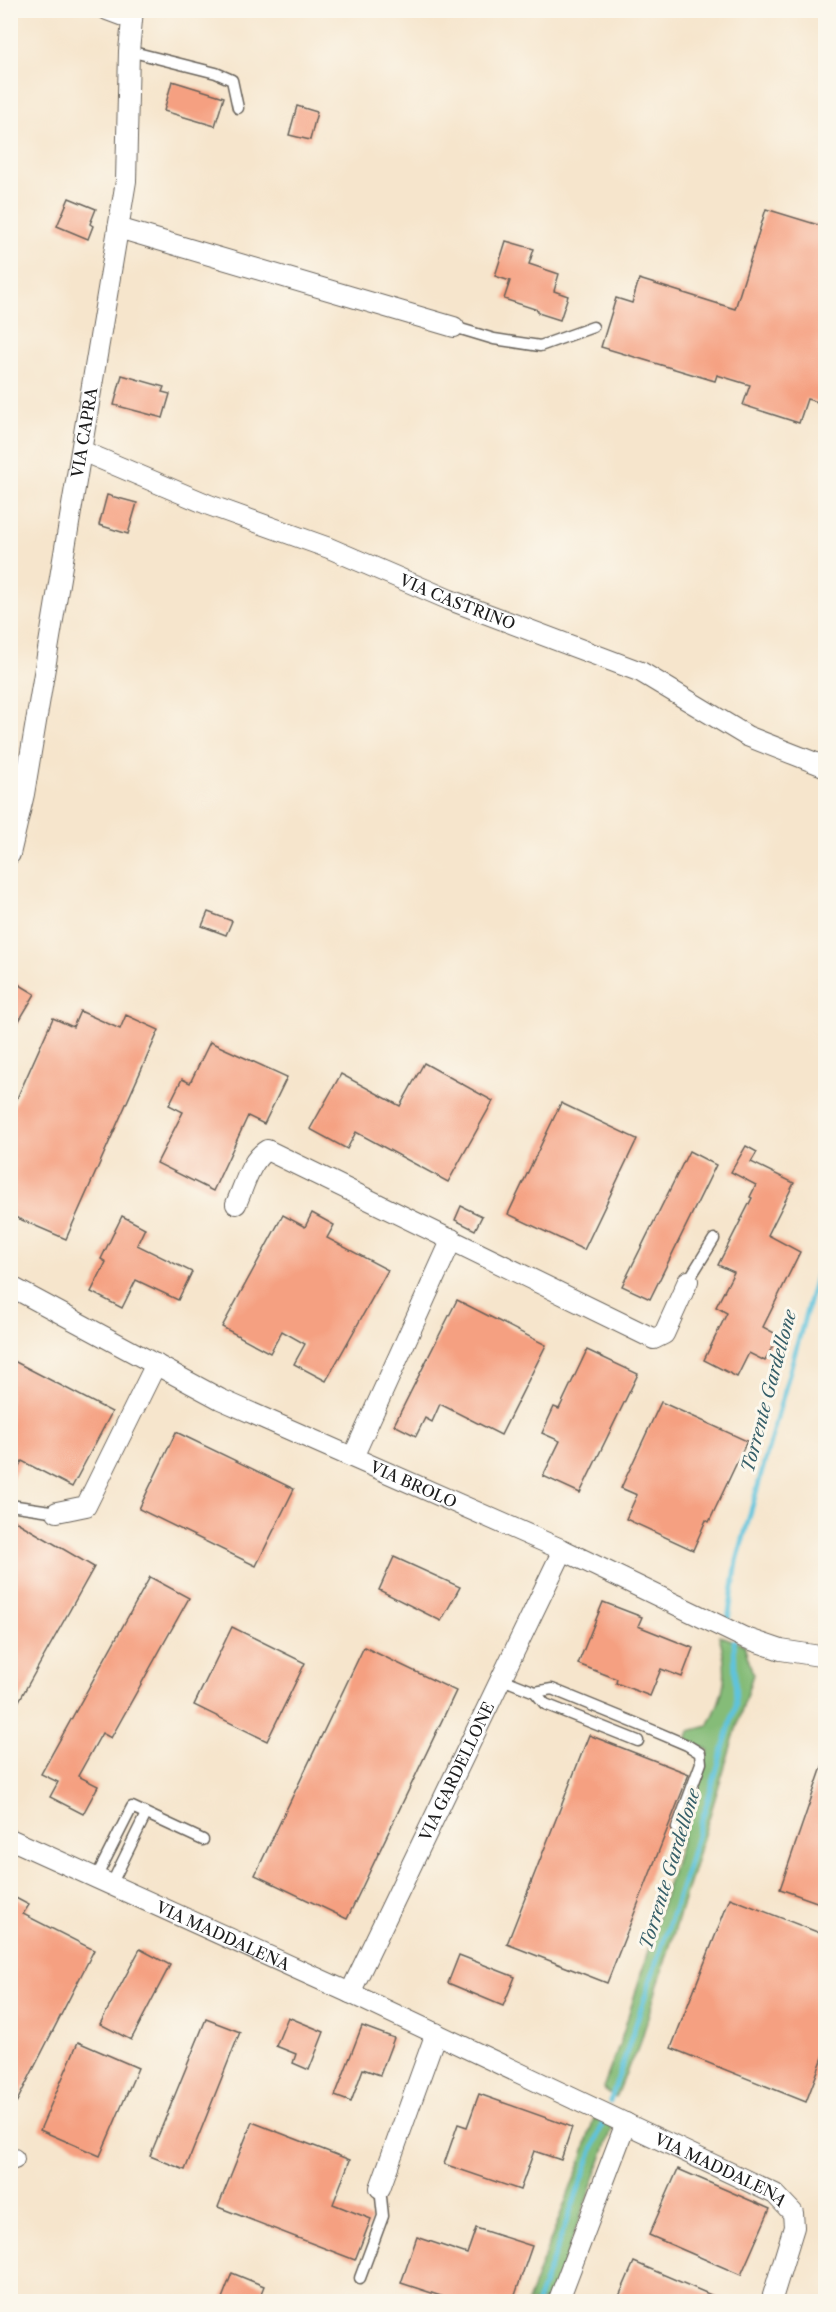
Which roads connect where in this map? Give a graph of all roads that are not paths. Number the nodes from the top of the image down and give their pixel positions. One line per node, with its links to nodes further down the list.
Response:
1 (107, 10): 2 (street)
2 (132, 15): 3 (street, VIA CAPRA)
3 (129, 51): 4 (lane); 5 (street, VIA CAPRA)
4 (238, 108)
5 (118, 228): 6 (street); 8 (street, VIA CAPRA)
6 (454, 327): 7 (lane)
7 (593, 327)
8 (82, 451): 9 (street, VIA CASTRINO); 10 (street, VIA CAPRA)
9 (825, 767)
10 (10, 854)
11 (236, 1204): 12 (street)
12 (452, 1239): 14 (street); 17 (street)
13 (714, 1239): 14 (lane)
14 (688, 1281)
15 (10, 1286): 16 (street, VIA BROLO)
16 (156, 1364): 17 (street, VIA BROLO); 19 (street)
17 (353, 1457): 20 (street, VIA BROLO)
18 (10, 1505): 19 (lane)
19 (57, 1512)
20 (563, 1550): 21 (street, VIA BROLO); 22 (street, VIA GARDELLONE)
21 (825, 1657)
22 (502, 1679): 23 (lane); 30 (street, VIA GARDELLONE)
23 (535, 1692): 24 (lane); 26 (lane)
24 (638, 1741)
25 (146, 1814): 28 (lane); 29 (lane); 29 (lane)
26 (677, 1828)
27 (10, 1839): 29 (street, VIA MADDALENA)
28 (202, 1840)
29 (103, 1881): 30 (street, VIA MADDALENA)
30 (350, 1993): 31 (street, VIA MADDALENA)
31 (436, 2033): 32 (street, VIA MADDALENA); 33 (street)
32 (626, 2123): 35 (street); 36 (street, VIA MADDALENA)
33 (380, 2188): 34 (lane)
34 (360, 2278)
35 (558, 2301)
36 (771, 2301)

